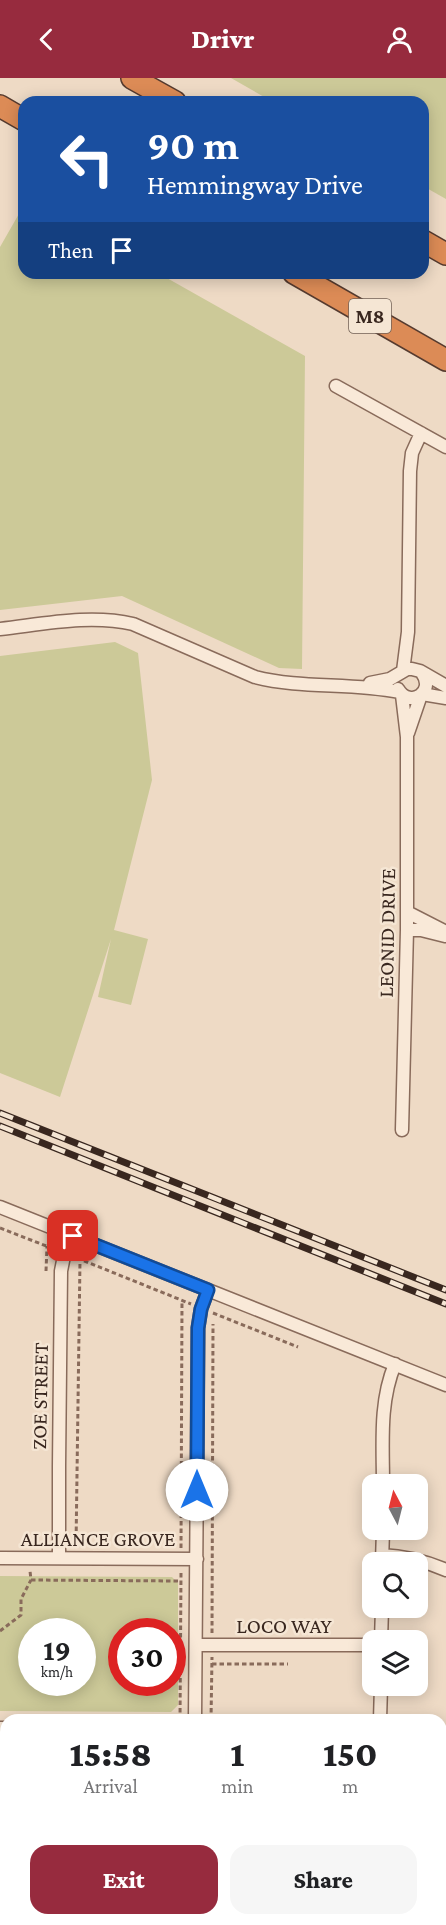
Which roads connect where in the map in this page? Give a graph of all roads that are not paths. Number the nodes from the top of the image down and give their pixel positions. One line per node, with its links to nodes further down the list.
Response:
1 (132, 78): 2 (highway)
2 (164, 96)
3 (0, 106): 4 (highway)
4 (18, 116)
5 (429, 245): 6 (highway)
6 (446, 254)
7 (304, 279): 8 (highway, M8)
8 (446, 360)
9 (336, 386): 10 (street)
10 (422, 433): 11 (street); 13 (street)
11 (446, 447)
12 (0, 629): 16 (street)
13 (408, 632): 14 (street); 15 (street)
14 (421, 672): 15 (street); 17 (street); 19 (street)
15 (401, 673): 16 (street); 18 (street)
16 (357, 685): 18 (street)
17 (446, 686)
18 (400, 694): 19 (street); 21 (street, LEONID DRIVE)
19 (422, 695): 20 (street); 21 (street, LEONID DRIVE)
20 (446, 698)
21 (407, 737): 22 (street, LEONID DRIVE)
22 (407, 912): 23 (street, LEONID DRIVE); 24 (street)
23 (407, 930): 25 (street); 26 (street, LEONID DRIVE)
24 (446, 932)
25 (446, 936)
26 (402, 1130)
27 (0, 1207): 28 (street)
28 (73, 1236): 29 (street); 34 (street, ZOE STREET)
29 (208, 1290): 30 (street); 35 (street)
30 (394, 1364): 31 (street); 32 (street)
31 (446, 1384)
32 (383, 1474)
33 (0, 1558): 34 (street, ALLIANCE GROVE)
34 (59, 1558): 35 (street, ALLIANCE GROVE)
35 (197, 1559): 38 (street)
36 (428, 1563): 37 (street)
37 (446, 1570)
38 (196, 1645): 39 (street, LOCO WAY); 41 (street)
39 (362, 1645)
40 (381, 1696): 42 (street)
41 (195, 1714)
42 (381, 1714)

